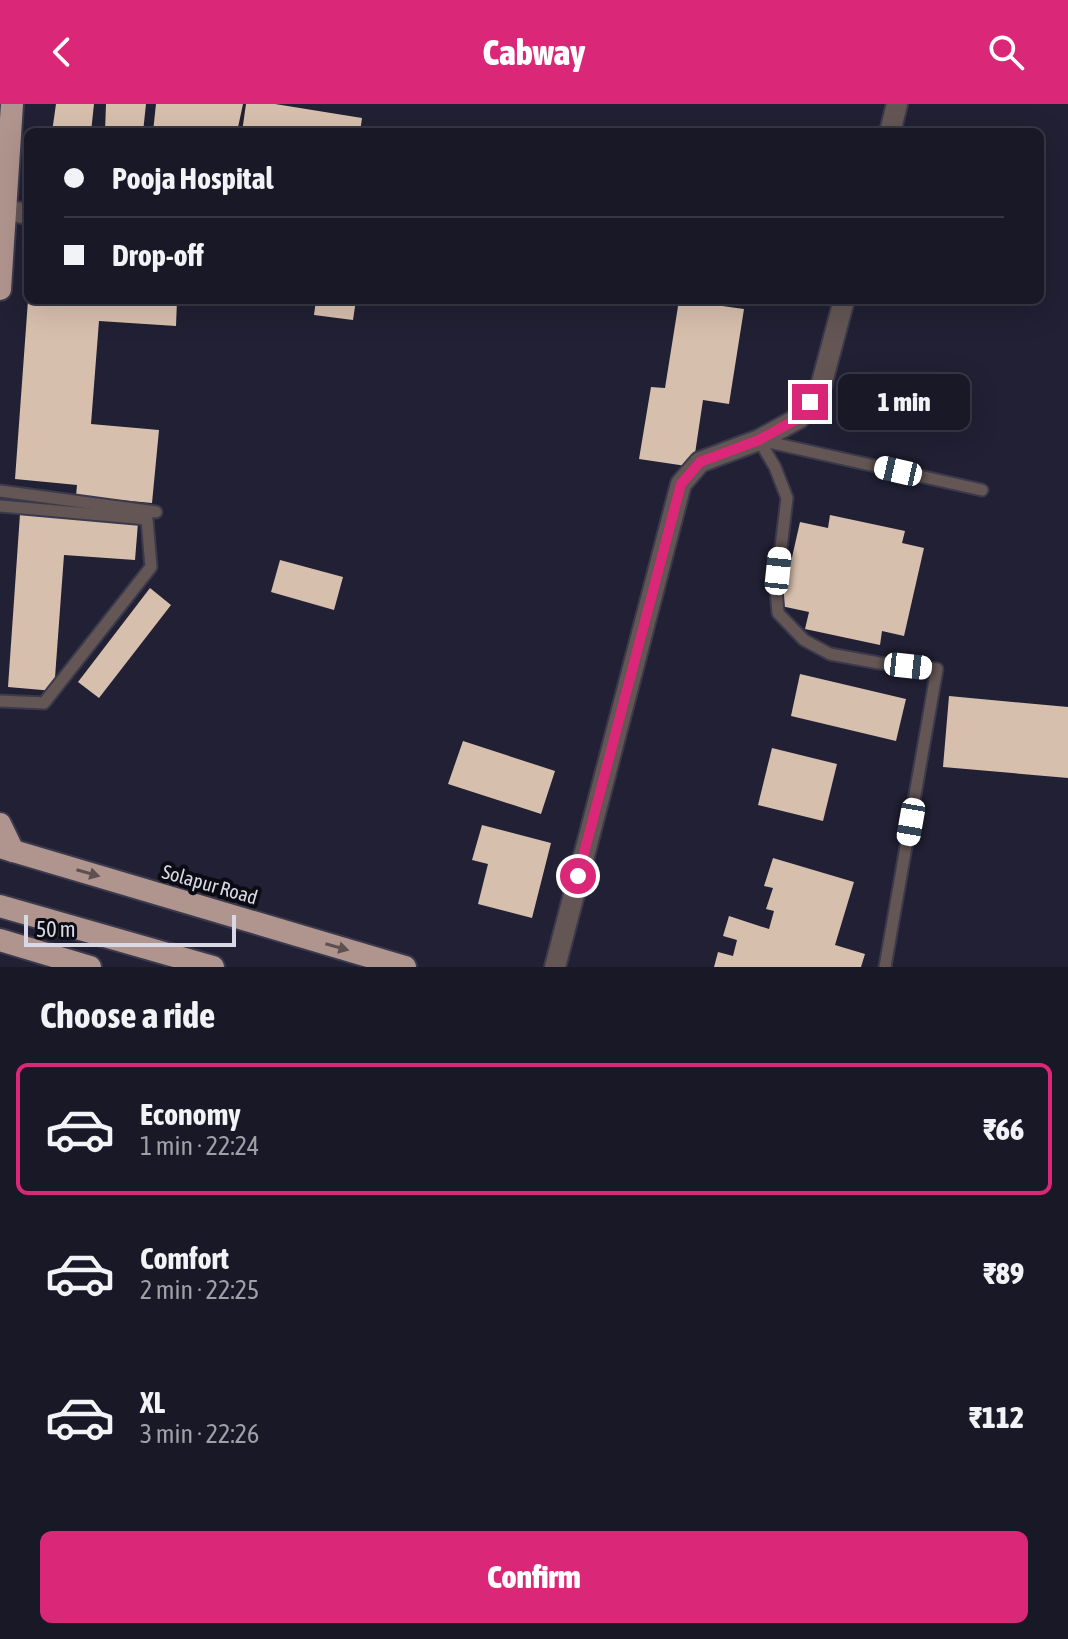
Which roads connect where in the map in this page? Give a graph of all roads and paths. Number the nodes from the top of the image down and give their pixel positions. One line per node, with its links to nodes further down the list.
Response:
1 (12, 104): 4 (highway)
2 (897, 104): 3 (street)
3 (891, 128)
4 (5, 210): 5 (street); 6 (highway)
5 (24, 213)
6 (0, 289)
7 (843, 304): 8 (street)
8 (759, 440): 9 (lane); 21 (street); 22 (lane)
9 (982, 490)
10 (0, 491): 12 (lane)
11 (0, 506): 13 (lane)
12 (156, 512)
13 (0, 701)
14 (0, 824): 15 (highway)
15 (7, 849): 20 (highway, Solapur Road, one-way to 20)
16 (0, 906): 19 (highway)
17 (0, 940): 18 (highway)
18 (90, 967)
19 (213, 967)
20 (405, 967)
21 (555, 967)
22 (885, 967)

